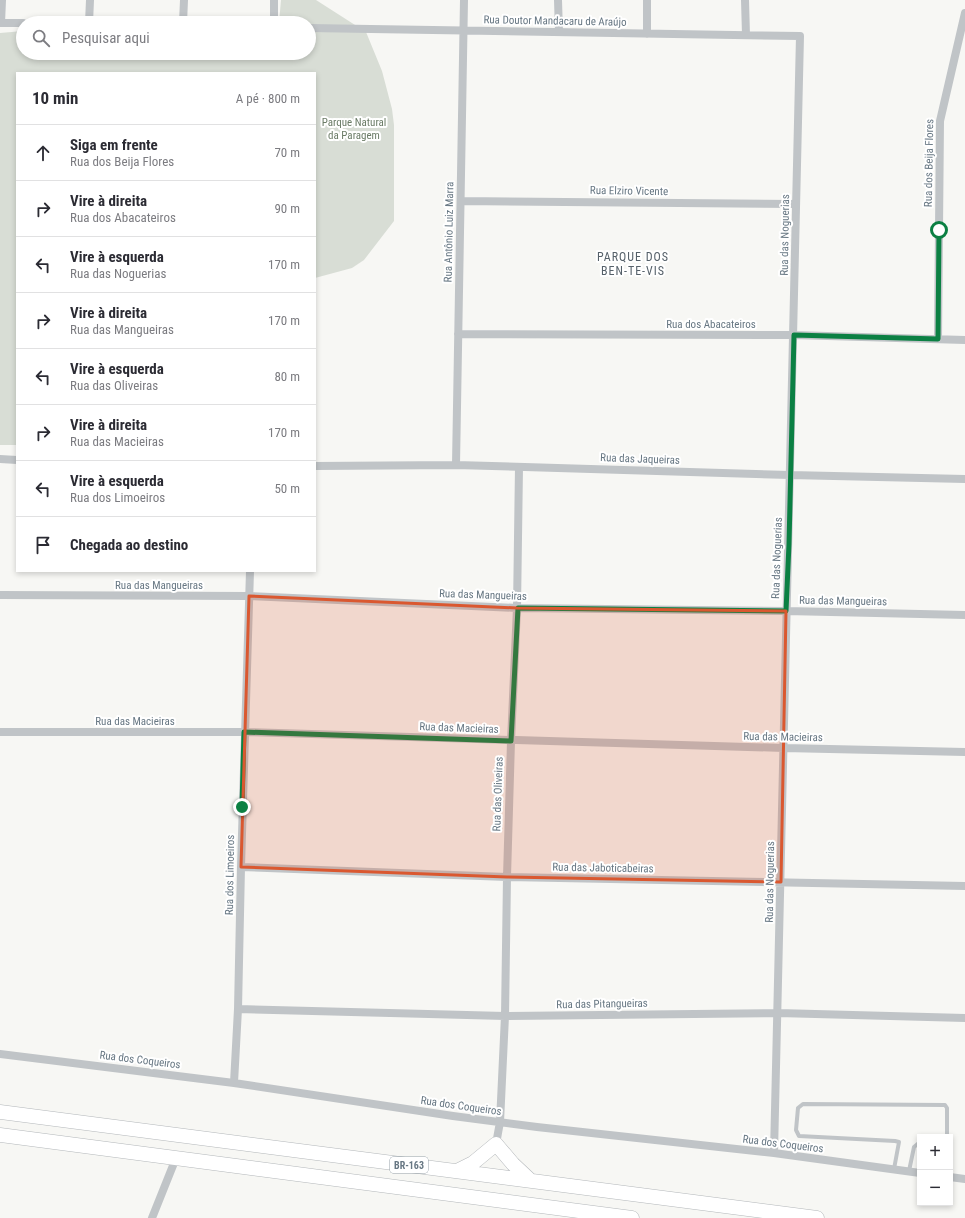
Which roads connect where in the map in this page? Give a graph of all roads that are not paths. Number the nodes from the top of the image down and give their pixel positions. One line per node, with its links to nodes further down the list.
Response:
1 (2, 0): 13 (street)
2 (90, 0): 10 (street)
3 (184, 0): 11 (street)
4 (274, 0): 12 (street)
5 (464, 0): 16 (street, Rua Antônio Luiz Marra)
6 (558, 0): 17 (street)
7 (647, 0): 18 (street)
8 (745, 0): 19 (street)
9 (965, 13): 25 (street, Rua dos Beija Flores)
10 (89, 16)
11 (183, 16)
12 (274, 16)
13 (1, 23): 14 (street)
14 (16, 23)
15 (316, 28): 16 (street, Rua Doutor Mandacaru de Araújo)
16 (464, 30): 17 (street, Rua Doutor Mandacaru de Araújo); 21 (street, Rua Antônio Luiz Marra)
17 (559, 32): 18 (street, Rua Doutor Mandacaru de Araújo)
18 (647, 34): 19 (street, Rua Doutor Mandacaru de Araújo)
19 (746, 35): 20 (street, Rua Doutor Mandacaru de Araújo)
20 (800, 36): 22 (street, Rua das Noguerias)
21 (461, 200): 22 (street, Rua Elziro Vicente); 23 (street, Rua Antônio Luiz Marra)
22 (796, 204): 24 (street, Rua das Noguerias)
23 (458, 334): 24 (street, Rua dos Abacateiros); 29 (street, Rua Antônio Luiz Marra)
24 (794, 335): 25 (street, Rua dos Abacateiros); 32 (street, Rua das Noguerias)
25 (938, 339): 26 (street, Rua dos Abacateiros)
26 (965, 340)
27 (0, 459): 28 (street)
28 (16, 460)
29 (456, 465): 30 (street, Rua das Jaqueiras); 31 (street, Rua das Jaqueiras)
30 (316, 466)
31 (519, 467): 32 (street, Rua das Jaqueiras); 37 (street, Rua das Oliveiras)
32 (790, 475): 33 (street, Rua das Jaqueiras); 38 (street, Rua das Noguerias)
33 (965, 479)
34 (250, 572): 36 (street, Rua dos Limoeiros)
35 (0, 595): 36 (street, Rua das Mangueiras)
36 (249, 596): 37 (street, Rua das Mangueiras); 41 (street, Rua dos Limoeiros)
37 (518, 608): 38 (street, Rua das Mangueiras); 42 (street, Rua das Oliveiras)
38 (786, 611): 39 (street, Rua das Mangueiras); 43 (street, Rua das Noguerias)
39 (965, 615)
40 (0, 732): 41 (street, Rua das Macieiras)
41 (244, 732): 42 (street, Rua das Macieiras); 45 (street, Rua dos Limoeiros)
42 (511, 741): 43 (street, Rua das Macieiras); 46 (street, Rua das Oliveiras)
43 (784, 748): 44 (street, Rua das Macieiras); 47 (street, Rua das Noguerias)
44 (965, 752)
45 (241, 867): 46 (street, Rua das Jaboticabeiras); 49 (street, Rua dos Limoeiros)
46 (507, 877): 47 (street, Rua das Jaboticabeiras); 51 (street, Rua das Oliveiras)
47 (781, 882): 48 (street, Rua das Jaboticabeiras); 50 (street, Rua das Noguerias)
48 (965, 886)
49 (238, 1009): 51 (street, Rua das Pitangueiras); 54 (street, Rua dos Limoeiros)
50 (778, 1013): 51 (street, Rua das Pitangueiras); 52 (street, Rua das Pitangueiras); 61 (street, Rua das Noguerias)
51 (505, 1016): 56 (street, Rua das Oliveiras)
52 (965, 1018)
53 (0, 1054): 54 (street, Rua dos Coqueiros)
54 (234, 1083): 56 (street, Rua dos Coqueiros)
55 (0, 1112): 64 (highway, BR-163)
56 (500, 1122): 59 (street, Rua das Oliveiras); 61 (street, Rua dos Coqueiros)
57 (947, 1134): 63 (lane)
58 (0, 1135): 62 (highway, BR-163)
59 (496, 1144): 64 (highway); 69 (highway)
60 (917, 1144): 65 (lane)
61 (774, 1154): 63 (street, Rua dos Coqueiros)
62 (176, 1158): 70 (street); 71 (highway, BR-163)
63 (894, 1169): 65 (street, Rua dos Coqueiros)
64 (457, 1171): 69 (highway, BR-163)
65 (909, 1171): 66 (street, Rua dos Coqueiros)
66 (917, 1172)
67 (953, 1177): 68 (street)
68 (965, 1179)
69 (530, 1180): 72 (highway, BR-163)
70 (152, 1218)
71 (632, 1218)
72 (817, 1218)

